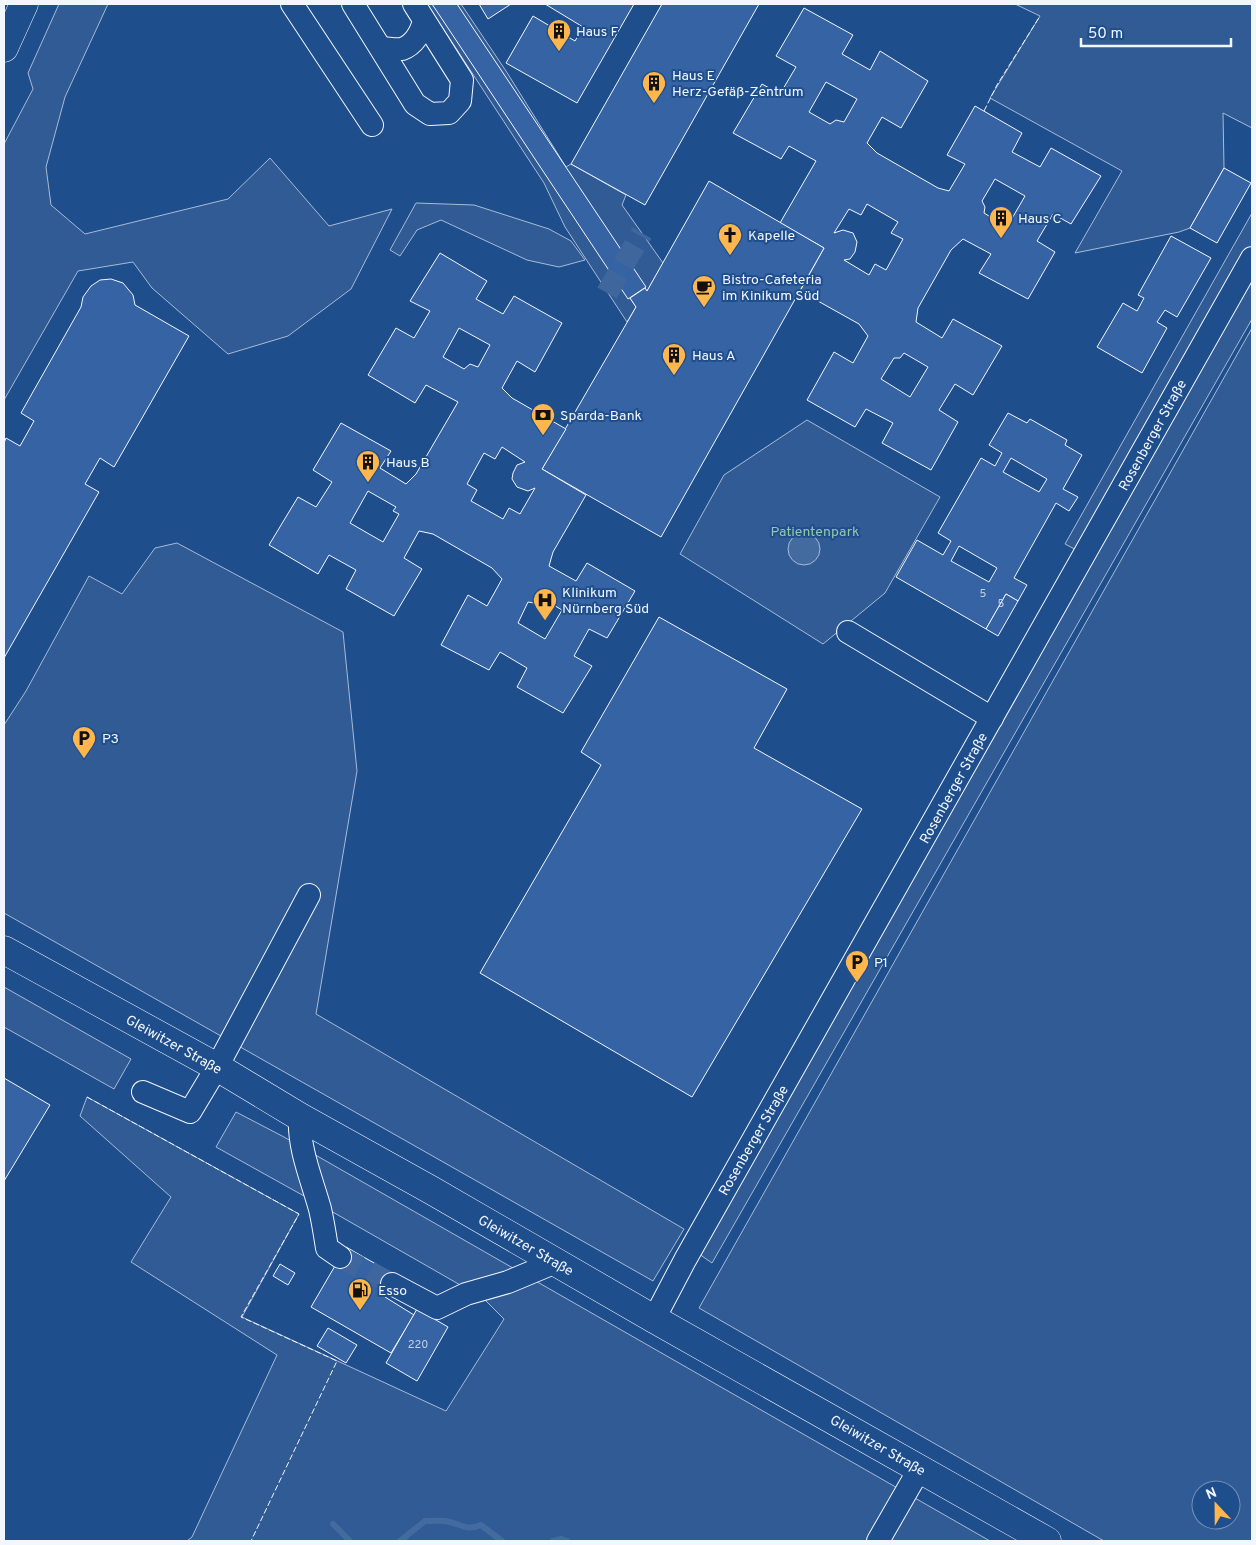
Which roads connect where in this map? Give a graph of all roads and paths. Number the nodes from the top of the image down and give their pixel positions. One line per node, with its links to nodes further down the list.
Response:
1 (24, 4): 5 (main road)
2 (292, 4): 7 (street)
3 (353, 4): 6 (street)
4 (419, 12): 6 (street); 6 (street)
5 (4, 48)
6 (381, 48)
7 (372, 125)
8 (1252, 258): 10 (street, Rosenberger Straße)
9 (848, 632): 10 (street)
10 (992, 718): 19 (street, Rosenberger Straße)
11 (309, 895): 13 (street)
12 (4, 950): 13 (main road, Gleiwitzer Straße)
13 (216, 1067): 14 (street); 15 (main road, Gleiwitzer Straße)
14 (143, 1092)
15 (300, 1118): 16 (street); 17 (main road, Gleiwitzer Straße)
16 (340, 1256)
17 (556, 1262): 18 (street); 19 (main road, Gleiwitzer Straße)
18 (392, 1284)
19 (654, 1319): 20 (main road, Gleiwitzer Straße)
20 (920, 1468): 21 (street); 22 (main road, Gleiwitzer Straße)
21 (878, 1541)
22 (1047, 1541)

